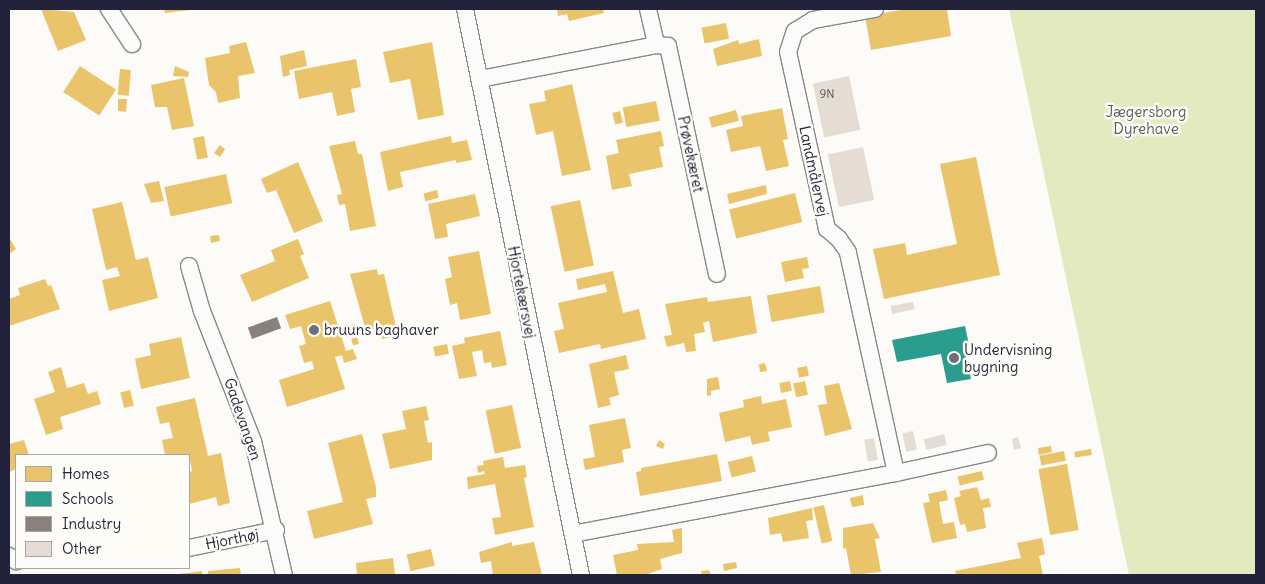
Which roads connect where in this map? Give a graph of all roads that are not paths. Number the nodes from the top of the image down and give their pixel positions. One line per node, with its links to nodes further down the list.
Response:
1 (109, 9): 5 (street)
2 (465, 9): 7 (street, Hjortekærsvej)
3 (648, 9): 6 (street)
4 (875, 9): 11 (street, Landmålervej)
5 (132, 44)
6 (656, 45): 7 (street); 9 (street, Prøvekæret)
7 (480, 80): 13 (street, Hjortekærsvej)
8 (190, 266): 12 (street, Gadevangen)
9 (717, 274)
10 (988, 453): 11 (street)
11 (896, 473): 13 (street)
12 (276, 530): 14 (street, Hjorthøj); 15 (street, Gadevangen)
13 (573, 534): 16 (street, Hjortekærsvej)
14 (190, 548)
15 (284, 575)
16 (581, 575)

